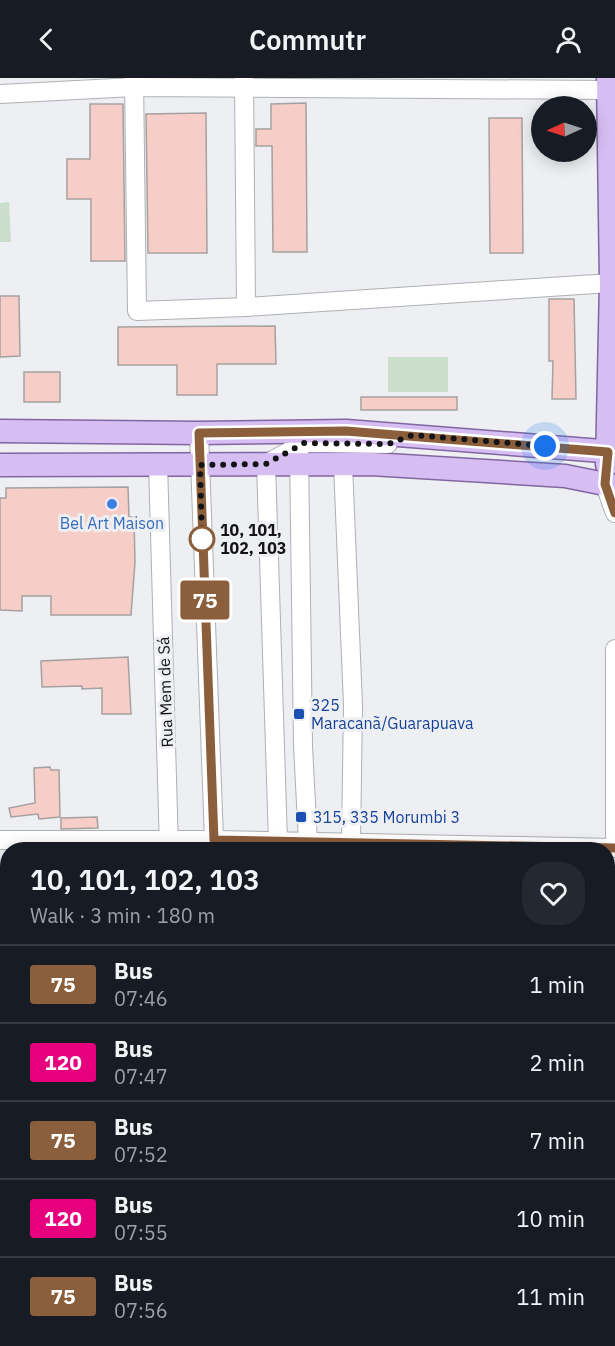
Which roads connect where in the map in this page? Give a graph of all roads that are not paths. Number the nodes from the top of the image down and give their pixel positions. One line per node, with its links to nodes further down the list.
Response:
1 (244, 82): 2 (street); 3 (street); 7 (street)
2 (134, 83): 4 (street); 7 (street)
3 (608, 84): 5 (main road)
4 (0, 94)
5 (612, 191): 6 (main road)
6 (611, 283): 7 (street); 11 (main road)
7 (246, 307)
8 (0, 431): 9 (main road)
9 (199, 433): 10 (main road); 16 (street)
10 (413, 435): 11 (main road); 12 (street)
11 (611, 452): 18 (main road)
12 (299, 455): 14 (main road); 17 (main road); 27 (street)
13 (158, 463): 15 (main road); 16 (main road); 24 (street, Rua Mem de Sá)
14 (266, 464): 16 (main road); 26 (street)
15 (0, 465)
16 (200, 465): 22 (street)
17 (343, 465): 18 (main road); 28 (street)
18 (610, 485): 19 (street)
19 (615, 513)
20 (615, 649): 29 (street)
21 (0, 840): 23 (street)
22 (214, 840): 25 (street); 26 (street)
23 (84, 842)
24 (169, 842)
25 (192, 842)
26 (278, 842): 27 (street)
27 (308, 842)
28 (351, 842)
29 (615, 846)

